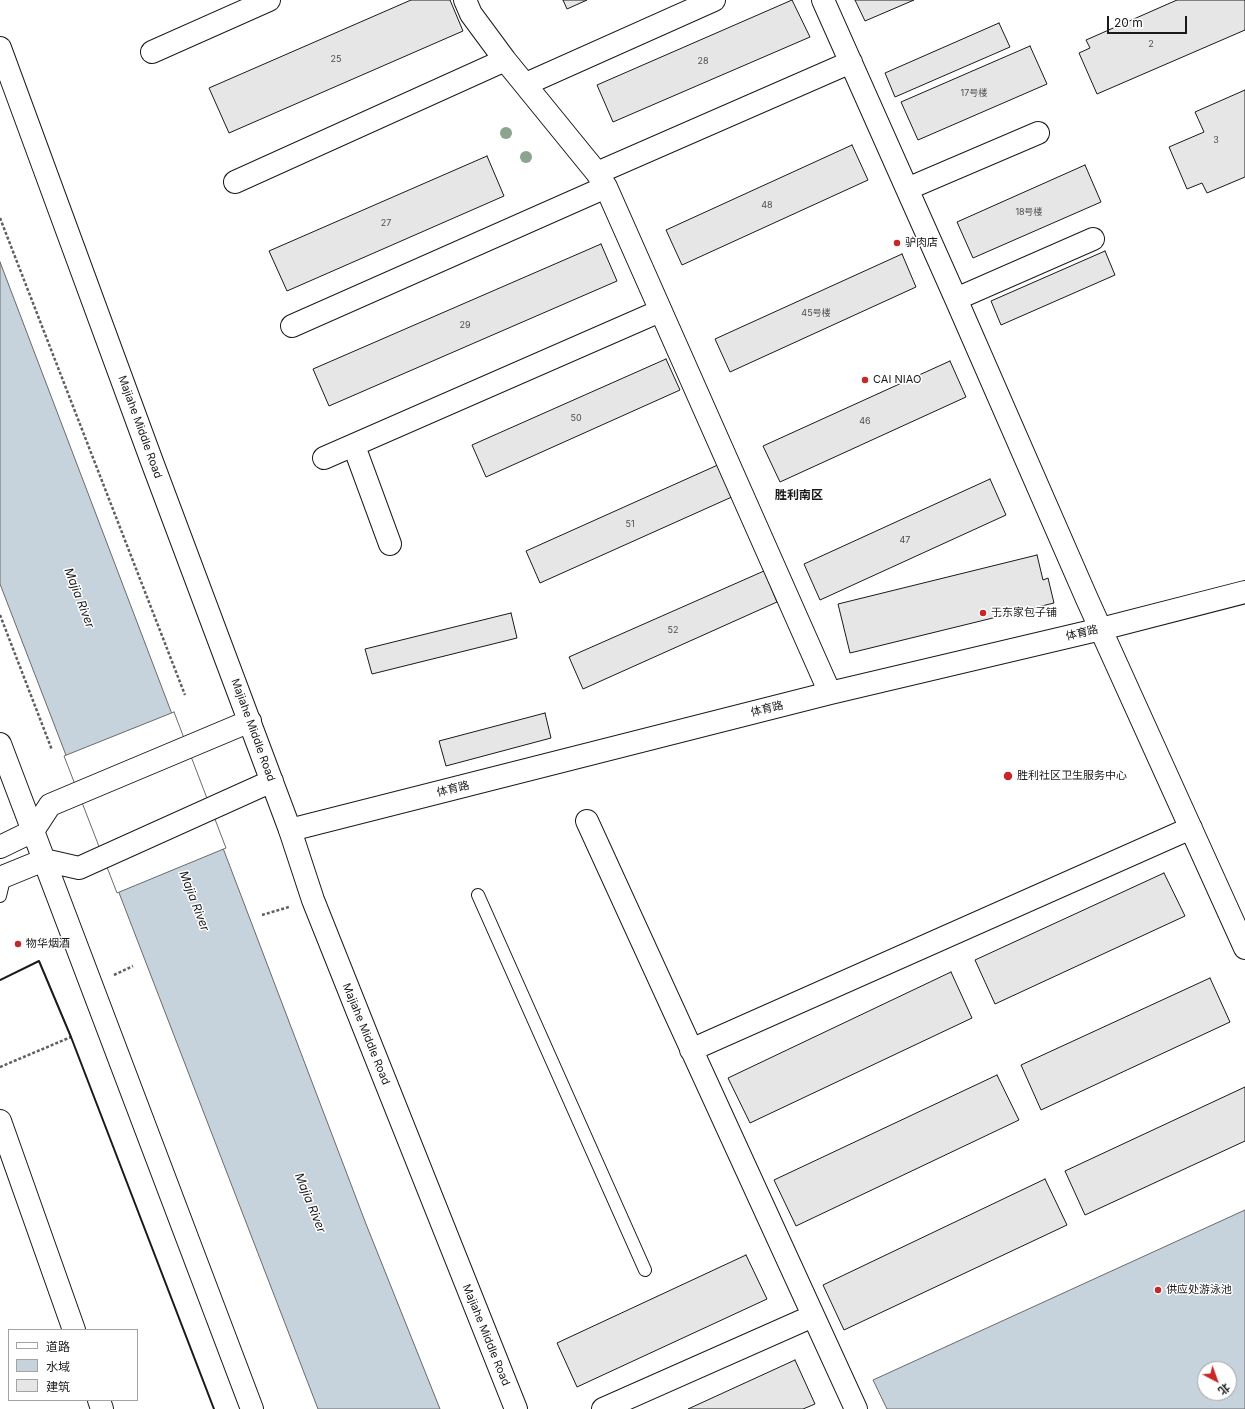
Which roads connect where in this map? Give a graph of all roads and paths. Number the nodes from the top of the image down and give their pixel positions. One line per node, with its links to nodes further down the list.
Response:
1 (269, 0): 6 (street)
2 (465, 0): 7 (street)
3 (714, 0): 9 (street)
4 (823, 0): 8 (street)
5 (0, 48): 27 (street, Majiahe Middle Road)
6 (152, 52)
7 (505, 60): 9 (street); 12 (street)
8 (851, 62): 11 (street); 13 (street)
9 (526, 84): 11 (street)
10 (1038, 133): 13 (street)
11 (602, 180): 17 (street); 18 (street)
12 (235, 182)
13 (906, 189): 16 (street)
14 (0, 218): 26 (path)
15 (1093, 239): 16 (street)
16 (956, 299): 24 (street)
17 (660, 311): 19 (street); 25 (street)
18 (292, 326)
19 (354, 446): 20 (street); 21 (street)
20 (324, 458)
21 (390, 544)
22 (1245, 592): 24 (street, 体育路)
23 (0, 615): 29 (path)
24 (1101, 629): 25 (street, 体育路); 32 (street)
25 (830, 693): 33 (street, 体育路)
26 (185, 695)
27 (250, 721): 30 (street, Majiahe Middle Road); 34 (street)
28 (0, 744): 34 (street)
29 (52, 750)
30 (265, 784): 33 (street, Majiahe Middle Road); 36 (street)
31 (587, 821): 42 (street)
32 (1191, 828): 40 (street); 42 (street)
33 (290, 830): 49 (street, Majiahe Middle Road)
34 (33, 831): 35 (street); 36 (street)
35 (0, 847)
36 (44, 860): 37 (street); 48 (street)
37 (2, 876): 39 (lane)
38 (478, 895): 45 (lane)
39 (0, 896)
40 (1245, 948)
41 (71, 1037): 43 (path)
42 (691, 1050): 46 (street)
43 (0, 1067)
44 (0, 1121): 47 (street)
45 (645, 1270)
46 (813, 1316): 50 (street); 51 (street)
47 (74, 1329)
48 (252, 1409)
49 (516, 1409)
50 (603, 1409)
51 (856, 1409)

